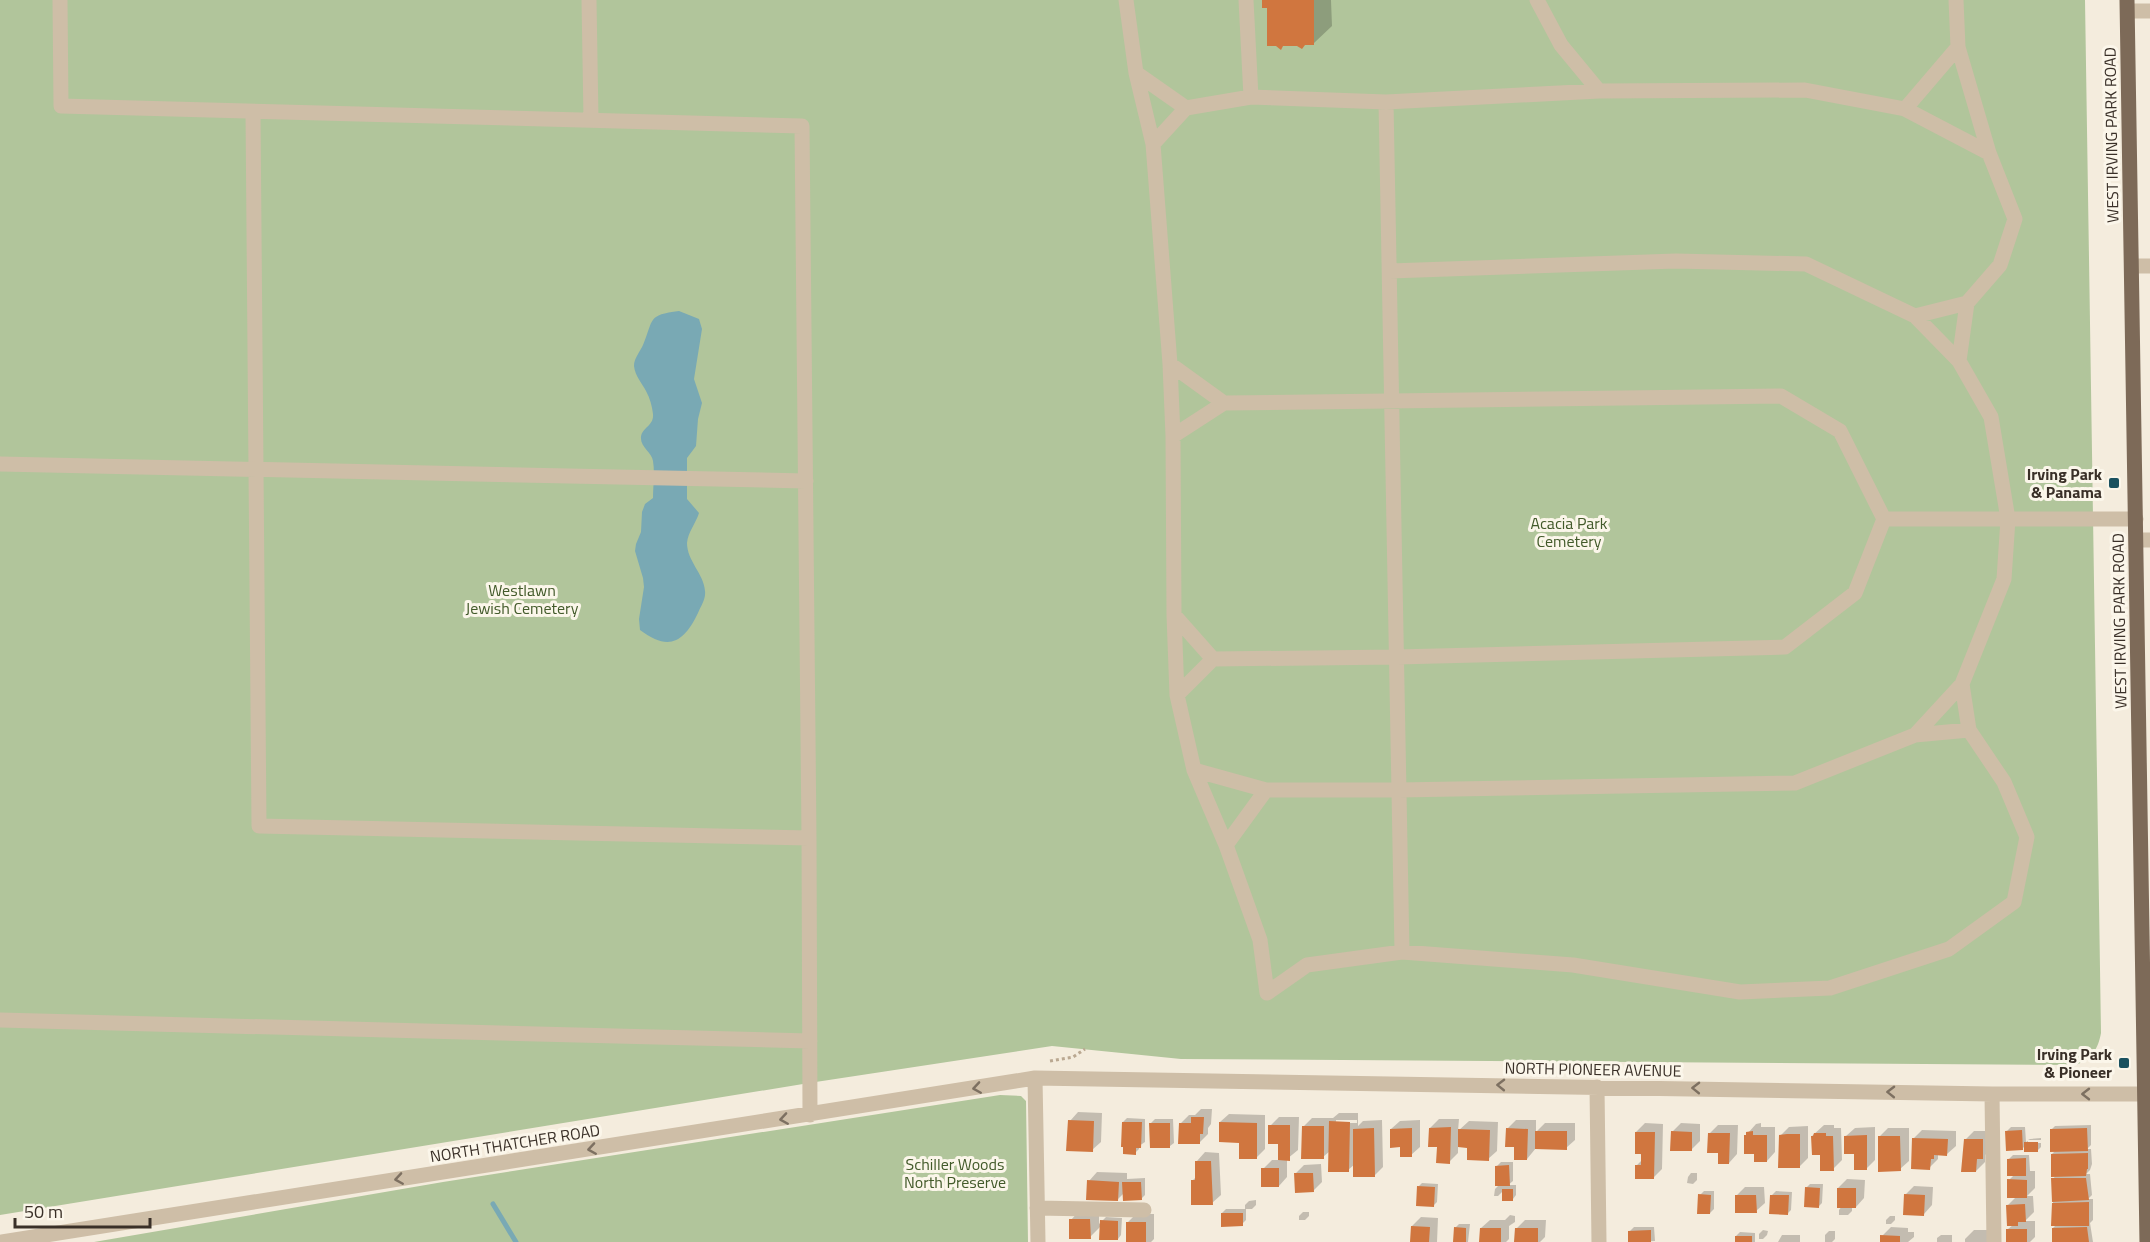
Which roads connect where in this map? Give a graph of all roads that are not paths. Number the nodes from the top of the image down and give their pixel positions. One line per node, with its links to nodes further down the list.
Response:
1 (60, 0): 16 (street)
2 (589, 0): 17 (street)
3 (1126, 0): 10 (street)
4 (1246, 0): 12 (street)
5 (1537, 0): 11 (street)
6 (1956, 0): 9 (street)
7 (2127, 6): 8 (street); 20 (main road, WEST IRVING PARK ROAD)
8 (2150, 11)
9 (1958, 47): 15 (street); 19 (street)
10 (1136, 73): 14 (street); 18 (street)
11 (1599, 91): 13 (street); 15 (street)
12 (1251, 97): 13 (street); 14 (street)
13 (1386, 102): 22 (street)
14 (1186, 108): 18 (street)
15 (1905, 109): 19 (street)
16 (253, 112): 17 (street); 31 (street)
17 (591, 119): 32 (street)
18 (1153, 144): 26 (street)
19 (1989, 153): 23 (street)
20 (2132, 266): 21 (street); 35 (main road, WEST IRVING PARK ROAD)
21 (2150, 266)
22 (1389, 271): 24 (street); 27 (street)
23 (1967, 303): 24 (street); 25 (street)
24 (1915, 316): 25 (street)
25 (1959, 361): 34 (street)
26 (1170, 364): 28 (street); 29 (street)
27 (1392, 401): 28 (street); 33 (street); 38 (street)
28 (1224, 403): 29 (street)
29 (1173, 436): 37 (street)
30 (0, 464): 31 (street)
31 (257, 471): 32 (street); 48 (street)
32 (806, 481): 48 (street)
33 (1884, 519): 34 (street); 38 (street)
34 (2008, 519): 35 (street); 40 (street)
35 (2136, 519): 36 (main road, WEST IRVING PARK ROAD)
36 (2143, 540): 47 (main road, WEST IRVING PARK ROAD)
37 (1174, 615): 39 (street); 41 (street)
38 (1397, 657): 39 (street); 46 (street)
39 (1213, 659): 41 (street)
40 (1962, 684): 42 (street); 43 (street)
41 (1177, 695): 44 (street)
42 (1969, 730): 43 (street); 50 (street)
43 (1915, 735): 46 (street)
44 (1194, 770): 45 (street); 49 (street)
45 (1266, 790): 46 (street); 49 (street)
46 (1399, 790): 50 (street)
47 (2145, 818): 56 (main road, WEST IRVING PARK ROAD)
48 (809, 838): 52 (street)
49 (1226, 845): 50 (street)
50 (1402, 952)
51 (0, 1020): 52 (street)
52 (810, 1041): 57 (street)
53 (1035, 1078): 54 (street, NORTH PIONEER AVENUE, one-way to 53); 57 (street, NORTH THATCHER ROAD, one-way to 57); 58 (street)
54 (1597, 1087): 55 (street, NORTH PIONEER AVENUE, one-way to 54); 62 (street)
55 (1992, 1094): 56 (street, NORTH PIONEER AVENUE, one-way to 55); 63 (street)
56 (2147, 1094): 64 (main road, WEST IRVING PARK ROAD)
57 (810, 1115): 60 (street, NORTH THATCHER ROAD, one-way to 60)
58 (1037, 1208): 59 (street); 61 (street)
59 (1144, 1210)
60 (2, 1242)
61 (1038, 1242)
62 (1599, 1242)
63 (1994, 1242)
64 (2147, 1242)

